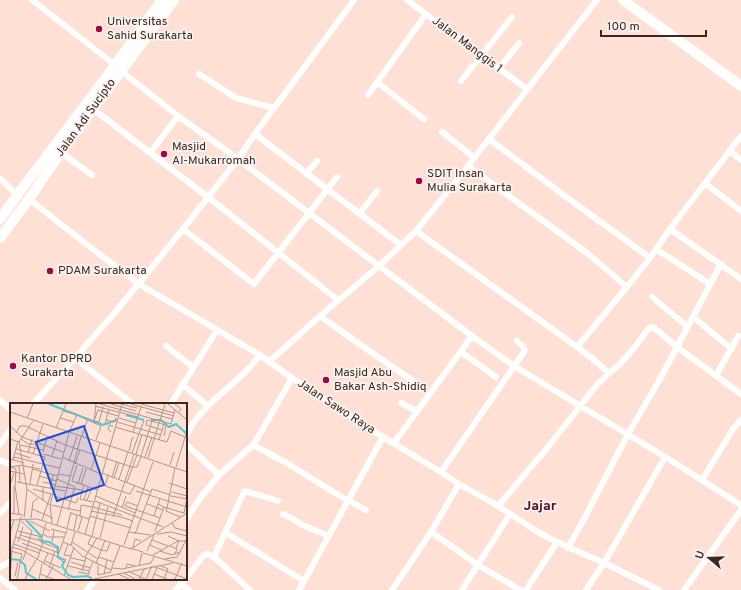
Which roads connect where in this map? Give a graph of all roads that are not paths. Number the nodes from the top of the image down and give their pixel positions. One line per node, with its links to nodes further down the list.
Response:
1 (32, 0): 13 (street)
2 (162, 0): 13 (main road, Jalan Adi Sucipto)
3 (174, 0): 13 (main road, Jalan Adi Sucipto)
4 (354, 0): 22 (street)
5 (407, 0): 9 (street, Jalan Manggis 1)
6 (597, 0): 20 (street)
7 (623, 0): 19 (main road)
8 (634, 0): 16 (main road)
9 (426, 14): 12 (street, Jalan Manggis 1); 18 (street)
10 (512, 17): 12 (street)
11 (518, 43): 14 (street)
12 (482, 56): 14 (street, Jalan Manggis 1); 17 (street)
13 (118, 68): 23 (main road, Jalan Adi Sucipto); 24 (street); 45 (main road, Jalan Adi Sucipto)
14 (499, 69): 20 (street, Jalan Manggis 1)
15 (199, 74): 22 (street)
16 (741, 79)
17 (460, 81)
18 (377, 82): 21 (street); 25 (street)
19 (741, 86)
20 (528, 89): 29 (street)
21 (368, 96)
22 (274, 108): 27 (street)
23 (93, 109): 31 (street); 47 (main road, Jalan Adi Sucipto)
24 (178, 116): 31 (street); 34 (street)
25 (424, 119)
26 (442, 132): 33 (street)
27 (255, 134): 34 (street); 38 (street)
28 (741, 136): 30 (street)
29 (489, 139): 33 (street); 59 (street)
30 (730, 151): 35 (street); 42 (street)
31 (150, 153): 46 (street)
32 (67, 157): 39 (street)
33 (475, 158): 37 (street)
34 (238, 159): 46 (street); 49 (street)
35 (741, 160)
36 (317, 161): 38 (street)
37 (468, 166): 54 (street); 65 (street)
38 (306, 174): 43 (street)
39 (92, 175)
40 (337, 177): 43 (street)
41 (0, 178): 45 (street)
42 (705, 183): 48 (street); 53 (street)
43 (327, 189): 49 (street); 50 (street)
44 (377, 191): 50 (street)
45 (18, 194): 51 (main road, Jalan Adi Sucipto)
46 (208, 197): 52 (street); 58 (street)
47 (29, 199): 55 (main road, Jalan Adi Sucipto); 63 (street, Jalan Sawo Raya)
48 (741, 211)
49 (309, 212): 58 (street); 61 (street)
50 (360, 213): 56 (street)
51 (0, 219)
52 (183, 229): 58 (street); 63 (street)
53 (670, 229): 57 (street); 60 (street)
54 (416, 231): 56 (street); 76 (street)
55 (0, 238)
56 (401, 245): 61 (street)
57 (656, 249): 59 (street); 64 (street)
58 (279, 252): 67 (street)
59 (650, 258): 65 (street)
60 (721, 264): 62 (street); 64 (street)
61 (378, 266): 67 (street); 72 (street)
62 (741, 279)
63 (139, 284): 71 (street, Jalan Sawo Raya); 81 (street)
64 (710, 284): 69 (street)
65 (627, 287): 76 (street)
66 (652, 298): 70 (street)
67 (338, 300): 68 (street)
68 (320, 316): 82 (street); 89 (street)
69 (693, 317): 70 (street); 78 (street)
70 (688, 327): 77 (street)
71 (217, 330): 80 (street, Jalan Sawo Raya); 84 (street)
72 (472, 336): 79 (street); 83 (street)
73 (738, 336): 78 (street)
74 (517, 341): 83 (street)
75 (166, 346): 84 (street)
76 (577, 347): 85 (street)
77 (677, 347): 85 (street); 86 (street); 104 (street)
78 (732, 349): 86 (street)
79 (461, 352): 87 (street); 100 (street)
80 (260, 356): 82 (street, Jalan Sawo Raya); 97 (street)
81 (76, 358): 93 (street); 94 (street)
82 (270, 362): 88 (street, Jalan Sawo Raya)
83 (514, 366): 98 (street); 113 (street)
84 (193, 367): 90 (street)
85 (609, 373): 98 (street)
86 (716, 376): 91 (street)
87 (496, 377)
88 (292, 378): 105 (street, Jalan Sawo Raya); 109 (street)
89 (413, 381)
90 (182, 384): 95 (street); 97 (street)
91 (741, 394)
92 (0, 400): 99 (street)
93 (34, 403)
94 (132, 403)
95 (172, 403)
96 (401, 403): 100 (street)
97 (208, 406): 103 (street)
98 (580, 406): 104 (street); 120 (street)
99 (10, 409)
100 (417, 411): 107 (street)
101 (741, 420): 115 (street)
102 (10, 430): 106 (street)
103 (187, 434)
104 (628, 434): 110 (street); 132 (street)
105 (383, 437): 107 (street, Jalan Sawo Raya); 117 (street)
106 (0, 444)
107 (394, 444): 113 (street, Jalan Sawo Raya)
108 (187, 445): 114 (street)
109 (253, 445): 114 (street); 117 (street)
110 (665, 457): 115 (street); 135 (street)
111 (0, 460): 112 (street)
112 (10, 465)
113 (441, 472): 116 (street, Jalan Sawo Raya)
114 (219, 475): 127 (street)
115 (702, 480): 121 (street)
116 (459, 484): 120 (street, Jalan Sawo Raya); 128 (street)
117 (348, 500): 122 (street); 130 (street)
118 (278, 501): 129 (street)
119 (10, 503): 124 (street)
120 (498, 506): 126 (street, Jalan Sawo Raya)
121 (741, 506)
122 (366, 510)
123 (741, 510): 155 (street)
124 (0, 513)
125 (283, 514): 130 (street)
126 (510, 514): 131 (street, Jalan Sawo Raya); 136 (street)
127 (187, 518)
128 (430, 532): 136 (street); 149 (street)
129 (226, 533): 133 (street); 142 (street)
130 (329, 536): 142 (street)
131 (557, 542): 132 (street, Jalan Sawo Raya); 152 (street)
132 (568, 548): 135 (street, Jalan Sawo Raya)
133 (214, 558): 138 (street); 147 (street)
134 (10, 562): 137 (street)
135 (604, 563): 153 (street); 154 (street, Jalan Sawo Raya)
136 (478, 565): 150 (street); 151 (street)
137 (0, 567)
138 (187, 575)
139 (0, 578): 143 (street)
140 (95, 580): 144 (street)
141 (183, 580): 145 (street); 146 (street)
142 (304, 581): 148 (street)
143 (15, 590)
144 (87, 590)
145 (176, 590)
146 (189, 590)
147 (250, 590)
148 (299, 590)
149 (392, 590)
150 (462, 590)
151 (520, 590)
152 (526, 590)
153 (586, 590)
154 (659, 590)
155 (684, 590)

